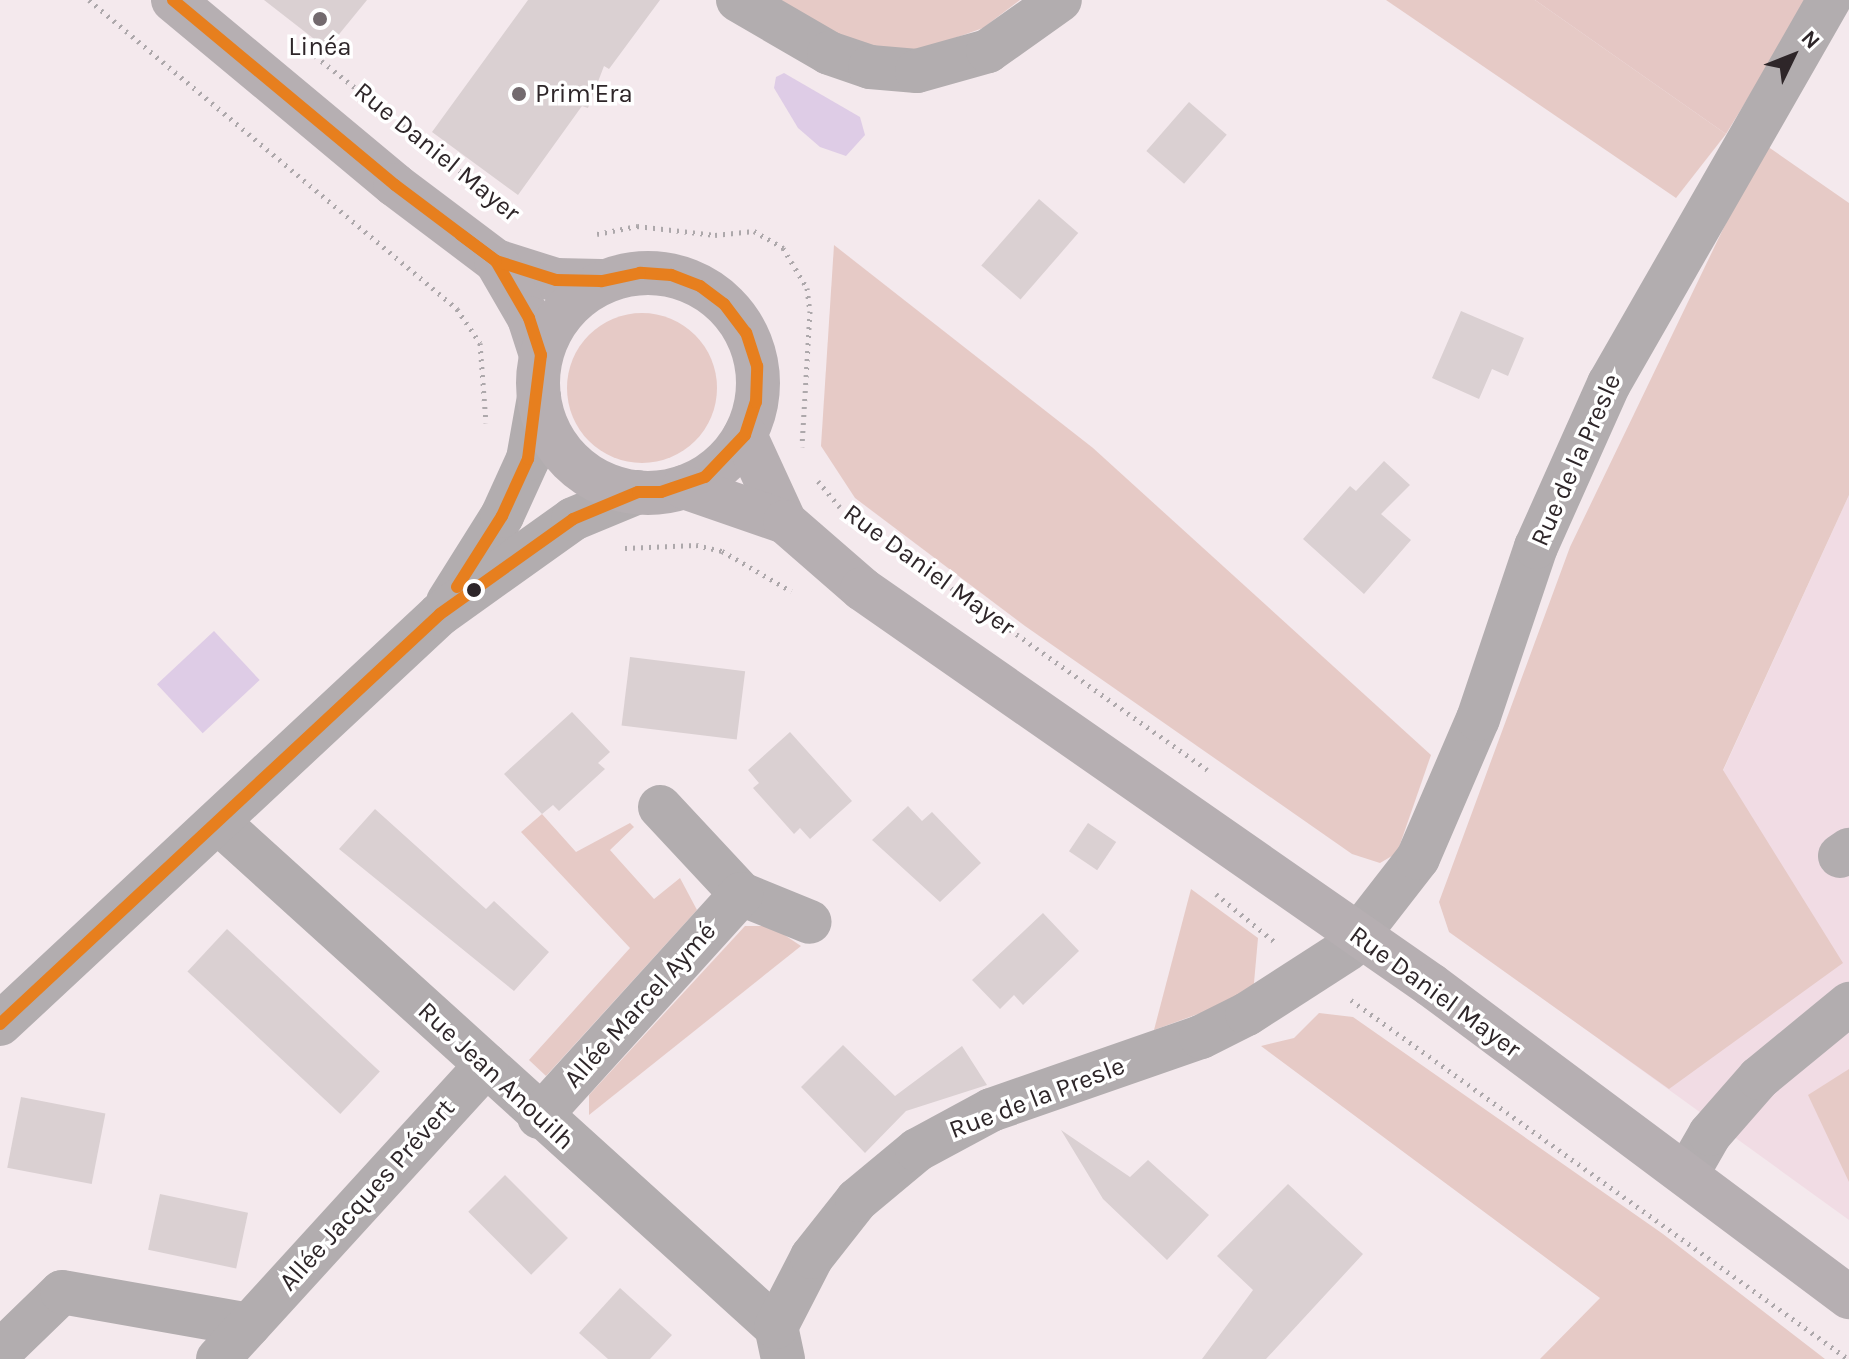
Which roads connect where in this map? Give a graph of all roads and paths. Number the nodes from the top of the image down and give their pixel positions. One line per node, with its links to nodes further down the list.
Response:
1 (89, 0): 14 (path)
2 (173, 0): 9 (main road, Rue Daniel Mayer)
3 (738, 0): 4 (street)
4 (1060, 0)
5 (1829, 0): 28 (street, Rue de la Presle)
6 (307, 49): 7 (path, Rue Daniel Mayer)
7 (527, 224)
8 (586, 236): 15 (path)
9 (496, 261): 10 (main road, Rue Daniel Mayer); 11 (main road, Rue Daniel Mayer)
10 (601, 281): 11 (main road); 13 (main road)
11 (541, 355): 12 (main road)
12 (539, 397): 18 (main road); 22 (street)
13 (745, 435): 17 (main road); 19 (main road, Rue Daniel Mayer)
14 (489, 438)
15 (807, 460)
16 (815, 476): 23 (path, Rue Daniel Mayer)
17 (684, 487): 18 (main road); 19 (main road, Rue Daniel Mayer)
18 (638, 492): 22 (street)
19 (785, 522): 28 (main road, Rue Daniel Mayer)
20 (611, 550): 21 (path)
21 (750, 562)
22 (440, 614): 25 (street)
23 (1216, 777)
24 (660, 807): 26 (street)
25 (218, 822): 31 (street); 32 (street, Rue Jean Anouilh)
26 (741, 894): 27 (street); 33 (street, Allée Marcel Aymé)
27 (810, 922)
28 (1353, 942): 34 (main road, Rue Daniel Mayer); 37 (street, Rue de la Presle)
29 (1348, 997): 40 (path)
30 (1849, 1004): 34 (street)
31 (0, 1024)
32 (486, 1065): 33 (street, Rue Jean Anouilh); 36 (street, Allée Jacques Prévert)
33 (539, 1117): 37 (street, Rue Jean Anouilh)
34 (1687, 1174): 35 (main road, Rue Daniel Mayer)
35 (1849, 1297)
36 (249, 1325): 38 (street); 39 (street, Allée Jacques Prévert)
37 (779, 1343)
38 (0, 1352)
39 (218, 1359)
40 (1848, 1359)

